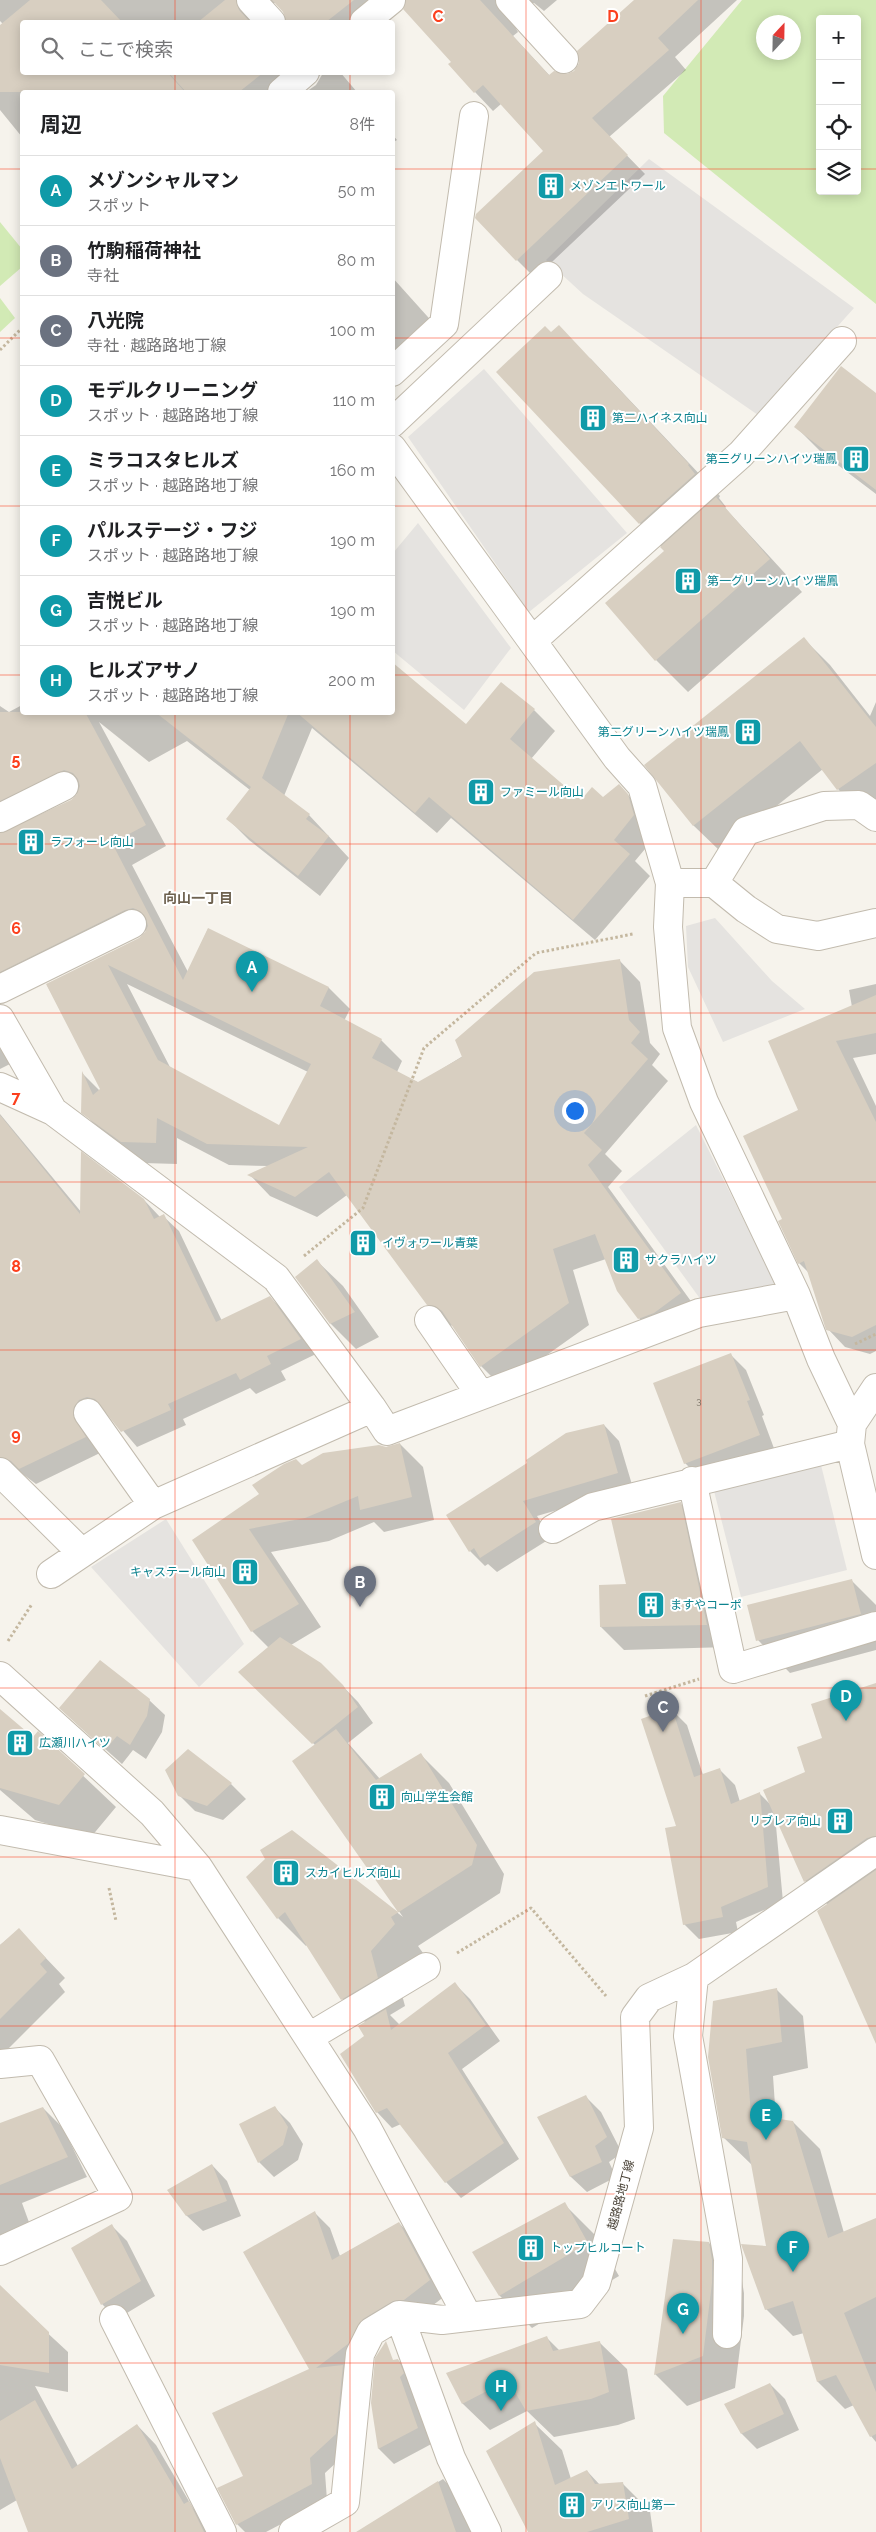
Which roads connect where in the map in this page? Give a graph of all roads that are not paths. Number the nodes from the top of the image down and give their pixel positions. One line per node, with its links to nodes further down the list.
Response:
1 (251, 0): 4 (street)
2 (391, 0): 5 (street)
3 (510, 0): 6 (street)
4 (269, 20)
5 (366, 20)
6 (564, 59)
7 (302, 75): 8 (street)
8 (284, 90)
9 (474, 116): 12 (street)
10 (548, 276): 13 (street)
11 (842, 341): 15 (street)
12 (395, 369)
13 (395, 420)
14 (395, 452): 15 (street)
15 (532, 641): 19 (street)
16 (64, 786): 18 (street)
17 (876, 817): 20 (street)
18 (0, 818)
19 (670, 883): 20 (street); 27 (street)
20 (714, 883): 21 (street)
21 (876, 923)
22 (132, 924): 23 (street)
23 (0, 990)
24 (0, 1019): 26 (street)
25 (0, 1087): 26 (street)
26 (53, 1111): 31 (street)
27 (796, 1295): 30 (street); 33 (street)
28 (428, 1320): 30 (street)
29 (876, 1388): 33 (street)
30 (480, 1394): 31 (street)
31 (372, 1408): 36 (street)
32 (88, 1413): 36 (street)
33 (851, 1434): 35 (street); 39 (street)
34 (0, 1472): 38 (street)
35 (692, 1482): 37 (street); 41 (street)
36 (153, 1505): 38 (street)
37 (553, 1529)
38 (82, 1553): 40 (street)
39 (876, 1555)
40 (51, 1574)
41 (876, 1626)
42 (0, 1676): 45 (street)
43 (0, 1830): 45 (street)
44 (876, 1851): 47 (street, 越路路地丁線)
45 (198, 1867): 48 (street)
46 (426, 1966): 48 (street)
47 (694, 1976): 52 (street, 越路路地丁線); 54 (street)
48 (309, 2037): 52 (street)
49 (0, 2064): 50 (street)
50 (0, 2251)
51 (399, 2315): 52 (street, 越路路地丁線); 56 (street); 57 (street)
52 (468, 2317)
53 (114, 2319): 55 (street)
54 (727, 2334)
55 (222, 2532)
56 (293, 2532)
57 (487, 2532)

